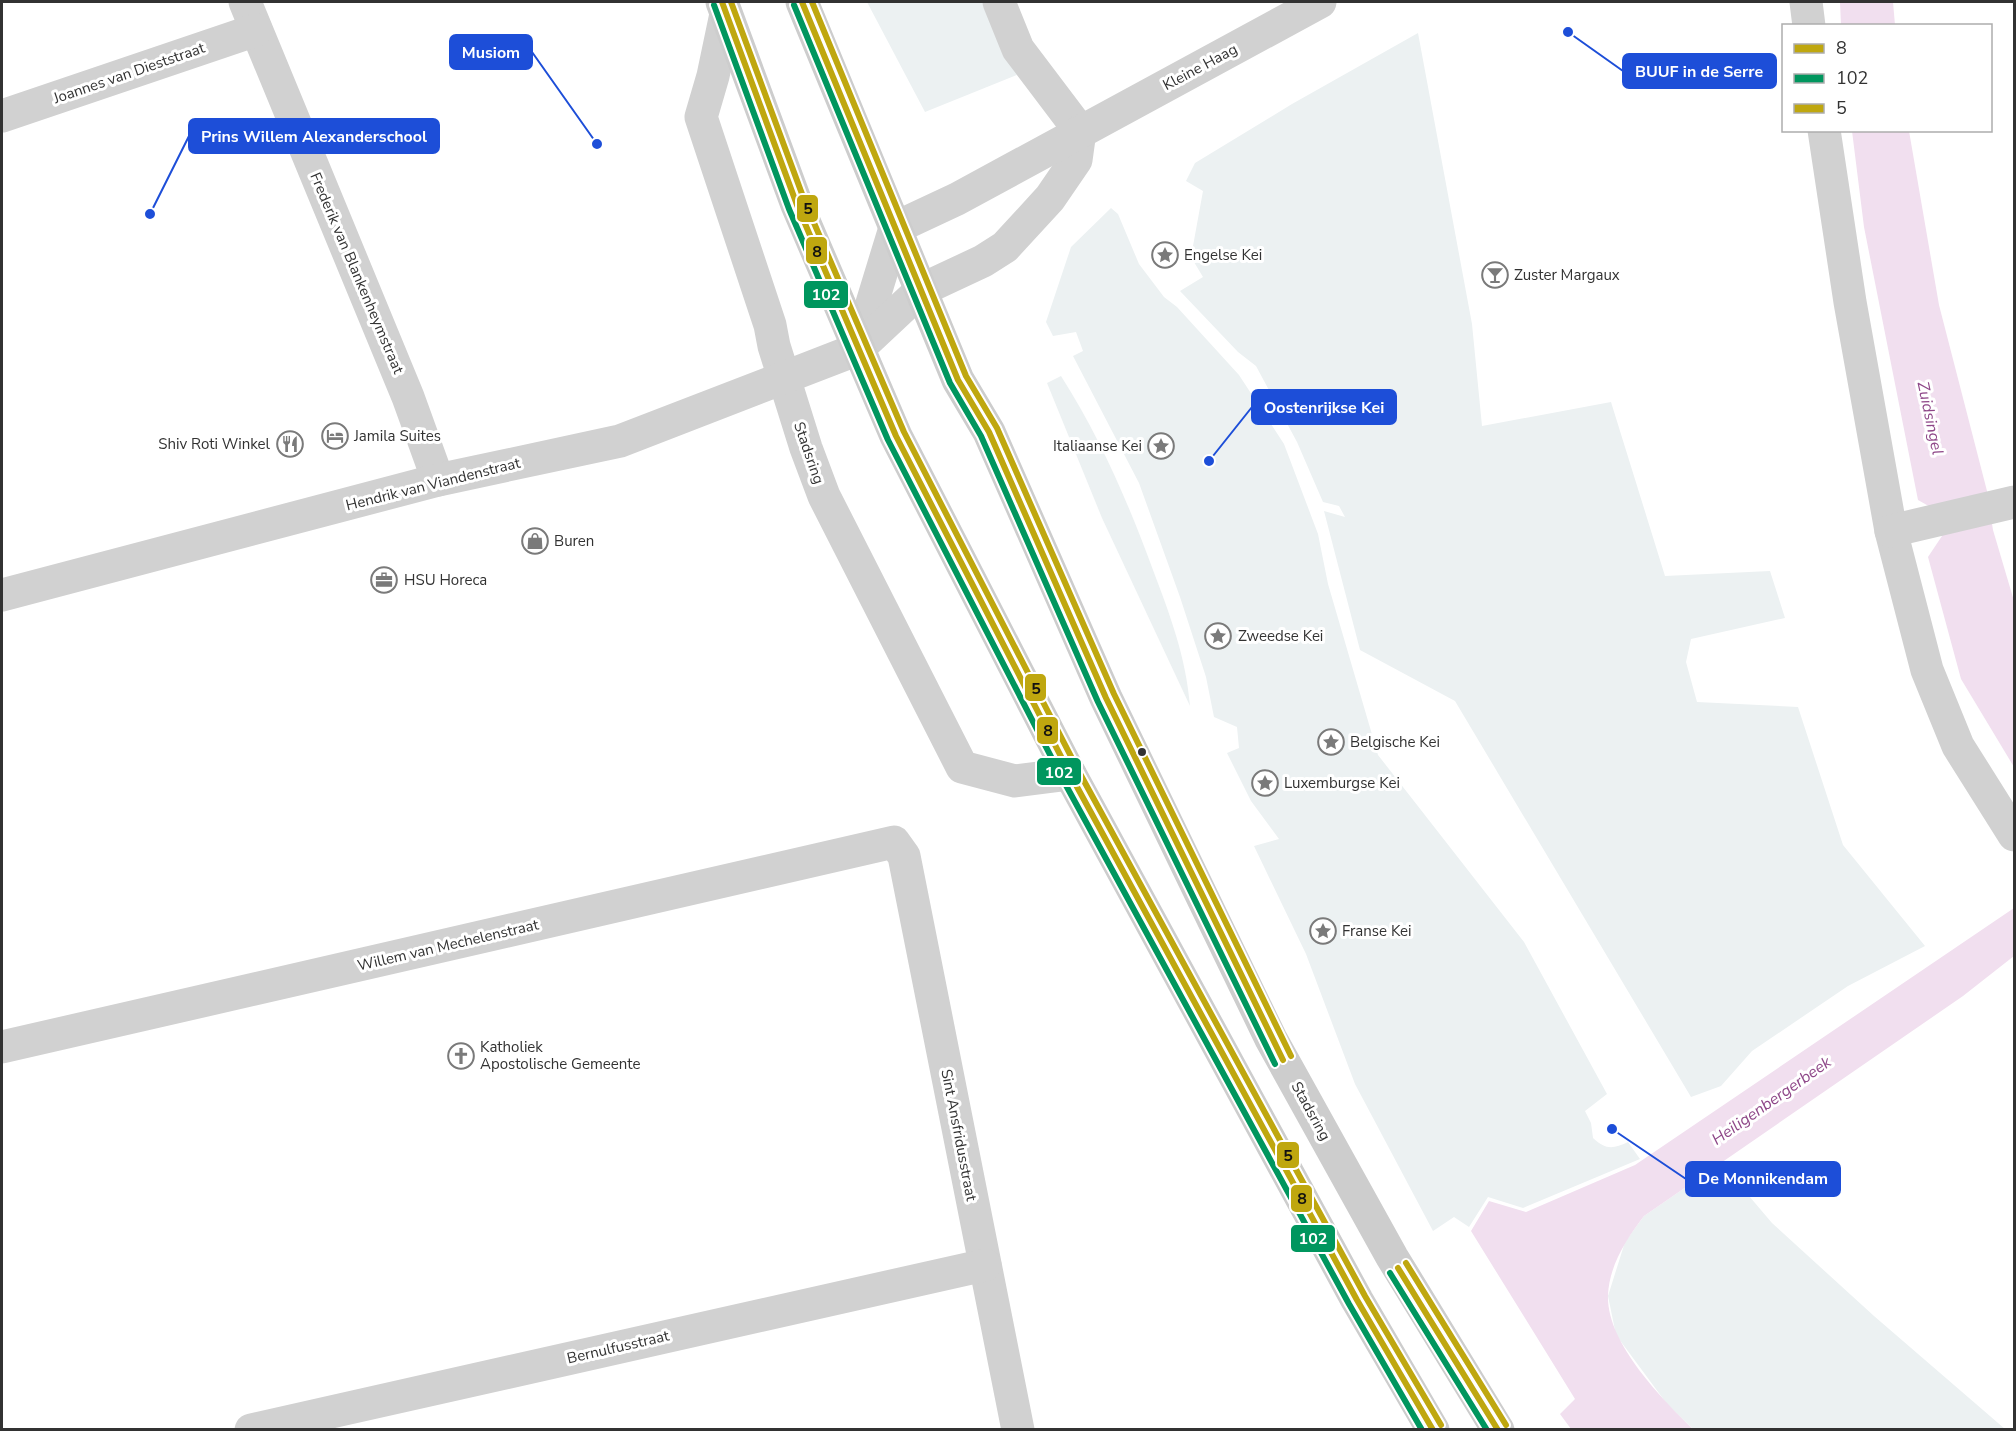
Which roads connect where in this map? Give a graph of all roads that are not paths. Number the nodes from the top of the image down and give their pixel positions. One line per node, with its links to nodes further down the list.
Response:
1 (802, 2): 11 (main road, Stadsring)
2 (999, 2): 9 (street)
3 (1320, 2): 9 (street, Kleine Haag)
4 (1806, 2): 7 (street)
5 (724, 8): 13 (main road, Stadsring); 14 (street, Stadsring)
6 (250, 16): 8 (street, Joannes van Dieststraat); 15 (street, Frederik van Blankenheymstraat)
7 (1809, 24)
8 (2, 116)
9 (1080, 131): 11 (street, Kleine Haag); 12 (street)
10 (1824, 132): 17 (street)
11 (896, 228): 12 (main road, Stadsring); 13 (street)
12 (921, 290): 13 (street); 27 (main road, Stadsring)
13 (858, 349): 14 (street, Hendrik van Viandenstraat); 19 (main road, Stadsring)
14 (785, 377): 15 (street, Hendrik van Viandenstraat); 19 (street, Stadsring)
15 (438, 480): 18 (street, Hendrik van Viandenstraat)
16 (2003, 506): 17 (street)
17 (1891, 531): 20 (street)
18 (2, 595)
19 (1070, 774): 26 (main road, Stadsring)
20 (2014, 835)
21 (894, 842): 22 (street, Willem van Mechelenstraat); 23 (street, Sint Ansfridusstraat)
22 (2, 1047)
23 (985, 1265): 24 (street, Bernulfusstraat); 25 (street, Sint Ansfridusstraat)
24 (251, 1430)
25 (1018, 1430)
26 (1433, 1430)
27 (1498, 1430)

